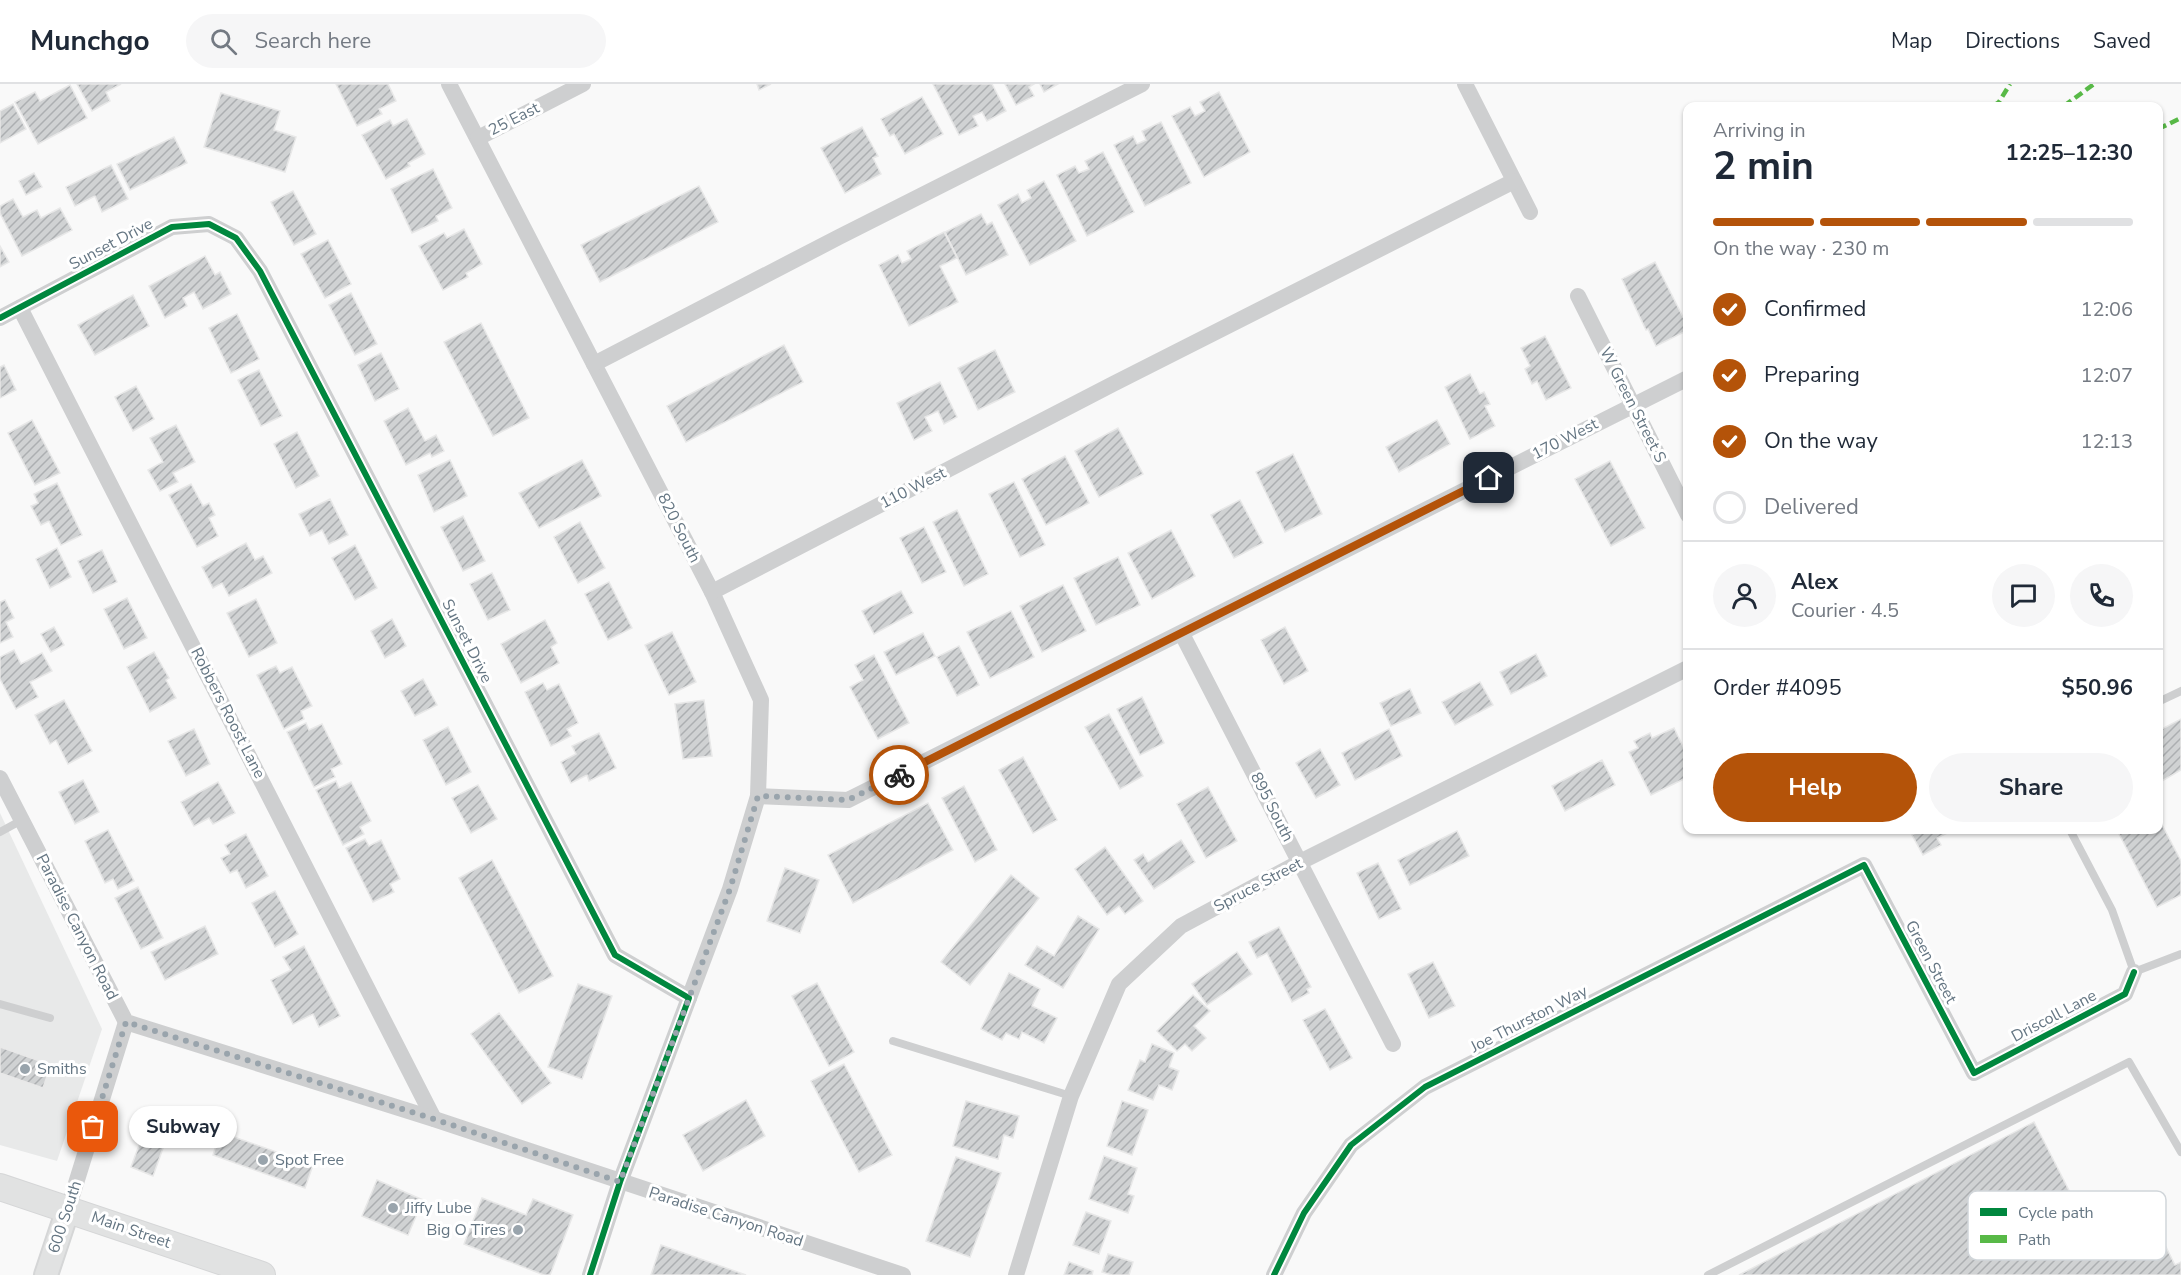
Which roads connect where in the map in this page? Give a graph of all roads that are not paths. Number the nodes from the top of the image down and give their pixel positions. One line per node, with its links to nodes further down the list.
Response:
1 (448, 84): 5 (street, 820 South)
2 (583, 84): 5 (street, 25 East)
3 (1142, 84): 11 (street)
4 (1465, 84): 6 (street)
5 (478, 138): 11 (street, 820 South)
6 (1514, 181): 7 (street); 15 (street, 110 West)
7 (1530, 212)
8 (1578, 296): 13 (street, W Green Street S)
9 (20, 308): 10 (street, Sunset Drive); 29 (street, Sunset Drive); 37 (street, Robbers Roost Lane)
10 (0, 318)
11 (594, 364): 15 (street, 820 South)
12 (1683, 380): 13 (street, 170 West)
13 (1632, 405): 14 (street, W Green Street S); 16 (street, 170 West)
14 (1683, 505)
15 (712, 592): 21 (street, 820 South)
16 (1182, 634): 21 (street, 170 West); 25 (street, 895 South)
17 (1683, 670): 25 (street, Spruce Street)
18 (2181, 691): 19 (lane)
19 (2163, 700)
20 (0, 778): 22 (street, Paradise Canyon Road)
21 (758, 796): 29 (street, 820 South)
22 (22, 820): 23 (lane); 32 (street, Paradise Canyon Road)
23 (0, 832)
24 (2072, 834): 28 (lane)
25 (1300, 862): 34 (street, 895 South); 36 (street, Spruce Street)
26 (1864, 865): 35 (street, Green Street); 47 (street, Joe Thurston Way)
27 (2181, 954): 28 (lane)
28 (2134, 972): 35 (street, Driscoll Lane)
29 (688, 998): 39 (street)
30 (0, 1004): 31 (lane)
31 (50, 1018)
32 (126, 1022): 37 (street, Paradise Canyon Road); 41 (street, 600 South)
33 (893, 1041): 36 (lane)
34 (1393, 1044)
35 (1974, 1073)
36 (1071, 1096): 46 (street, Spruce Street)
37 (434, 1119): 39 (street, Paradise Canyon Road)
38 (2181, 1152): 48 (lane)
39 (620, 1182): 44 (street); 45 (street, Paradise Canyon Road)
40 (0, 1187): 41 (main road, Main Street)
41 (68, 1209): 42 (main road, 600 South); 43 (main road, Main Street)
42 (46, 1275)
43 (262, 1275)
44 (590, 1275)
45 (903, 1275)
46 (1016, 1275)
47 (1274, 1275)
48 (1708, 1275)

